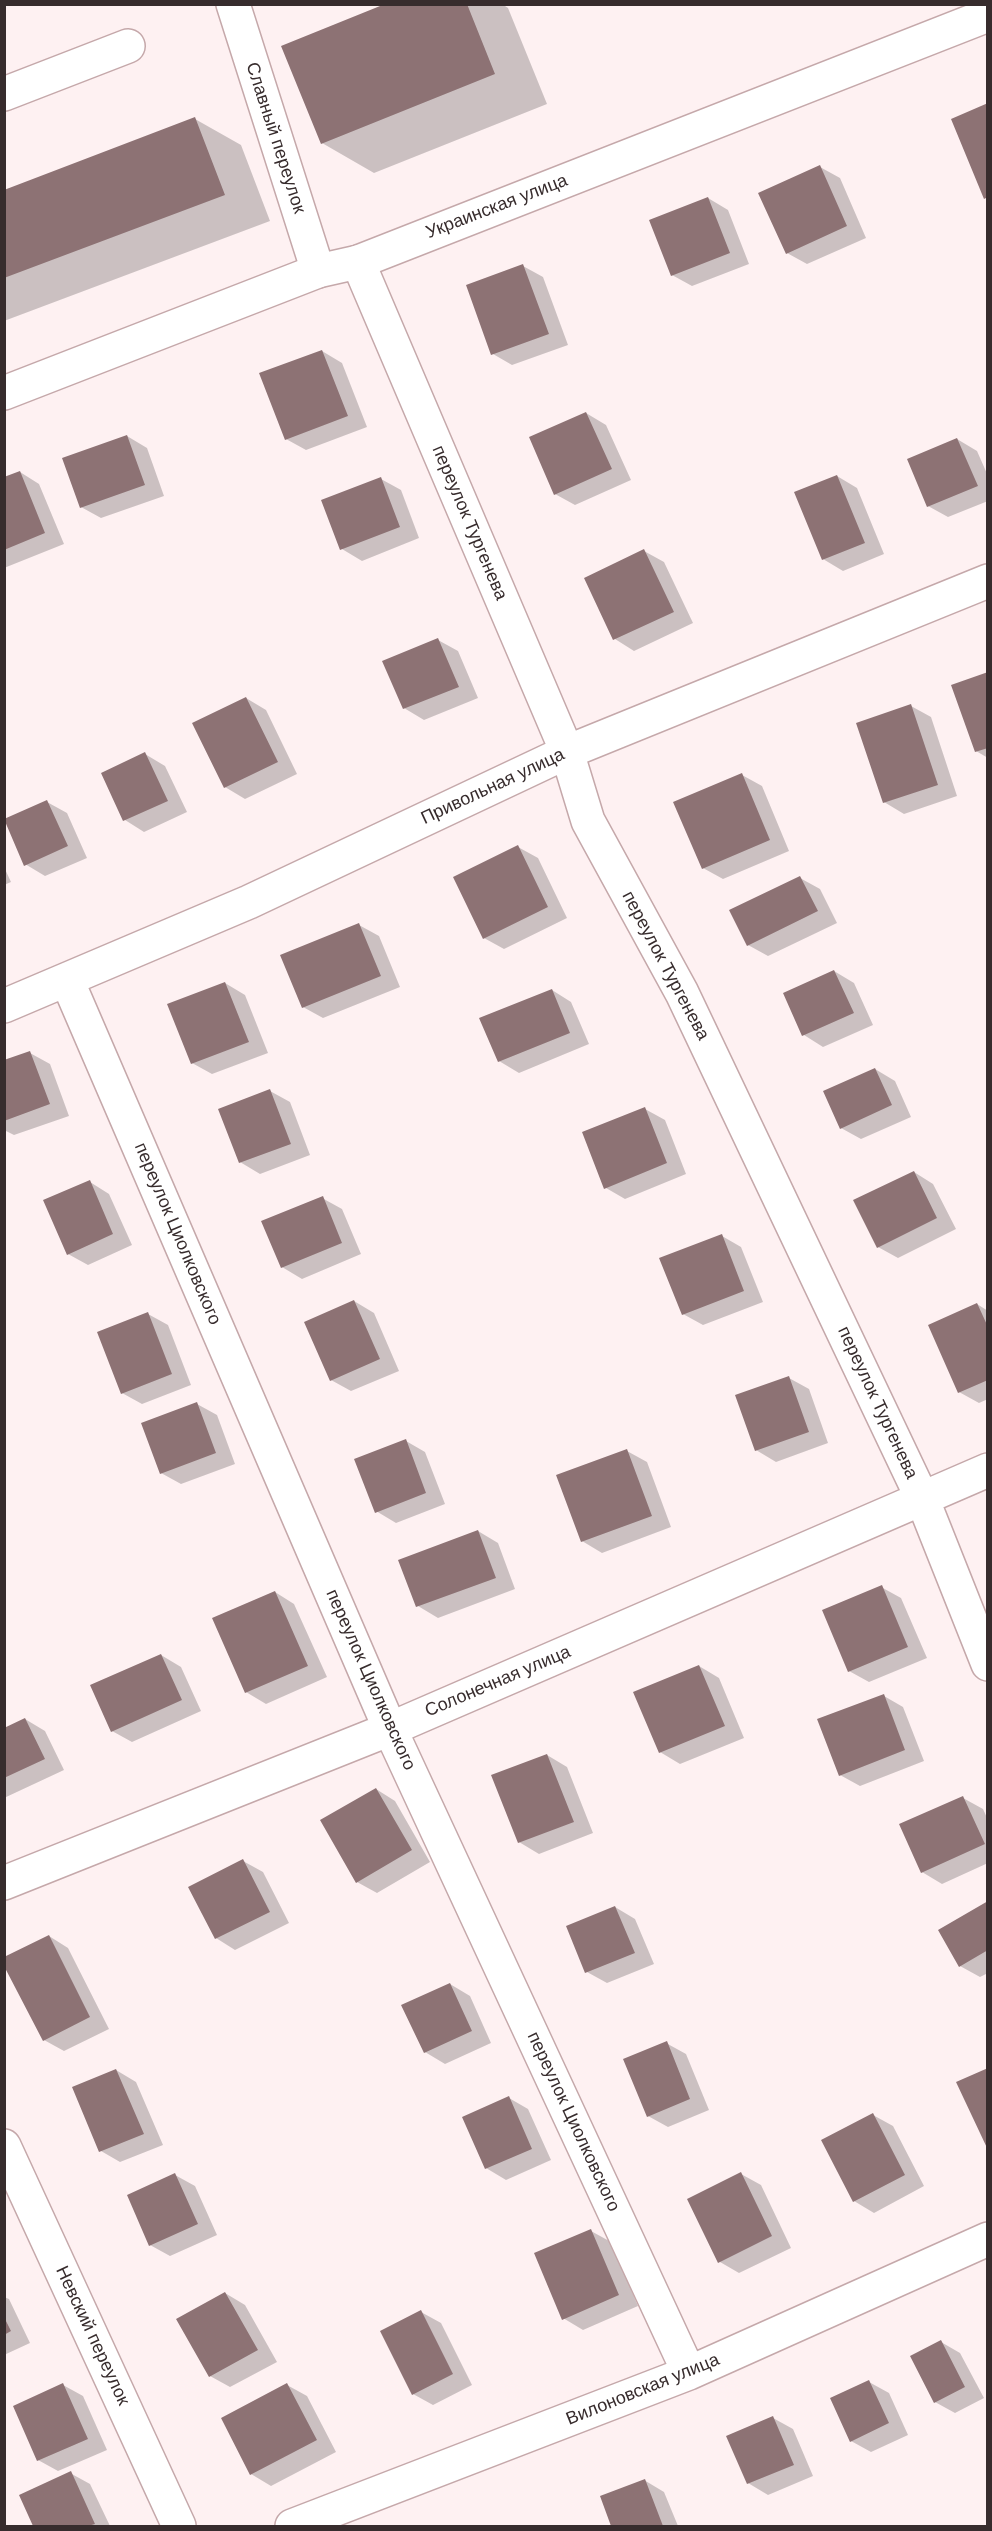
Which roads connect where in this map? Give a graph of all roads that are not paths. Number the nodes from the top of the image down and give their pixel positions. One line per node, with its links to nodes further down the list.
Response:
1 (233, 4): 6 (street, Славный переулок)
2 (987, 15): 5 (street, Украинская улица)
3 (128, 45): 4 (street)
4 (4, 94)
5 (358, 262): 6 (street, Украинская улица); 9 (street, переулок Тургенева)
6 (318, 271): 7 (street, Украинская улица)
7 (4, 393)
8 (987, 581): 9 (street, Привольная улица)
9 (567, 752): 10 (street, Привольная улица); 13 (street, переулок Тургенева)
10 (67, 980): 11 (street, Привольная улица); 15 (street, переулок Циолковского)
11 (4, 1006)
12 (987, 1470): 13 (street, Солонечная улица)
13 (922, 1498): 14 (street, переулок Тургенева); 15 (street, Солонечная улица)
14 (987, 1664)
15 (390, 1729): 16 (street, Солонечная улица); 19 (street, переулок Циолковского)
16 (4, 1883)
17 (4, 2146): 20 (street, Невский переулок)
18 (987, 2239): 19 (street, Вилоновская улица)
19 (689, 2373): 21 (street, Вилоновская улица)
20 (179, 2526)
21 (292, 2526)

